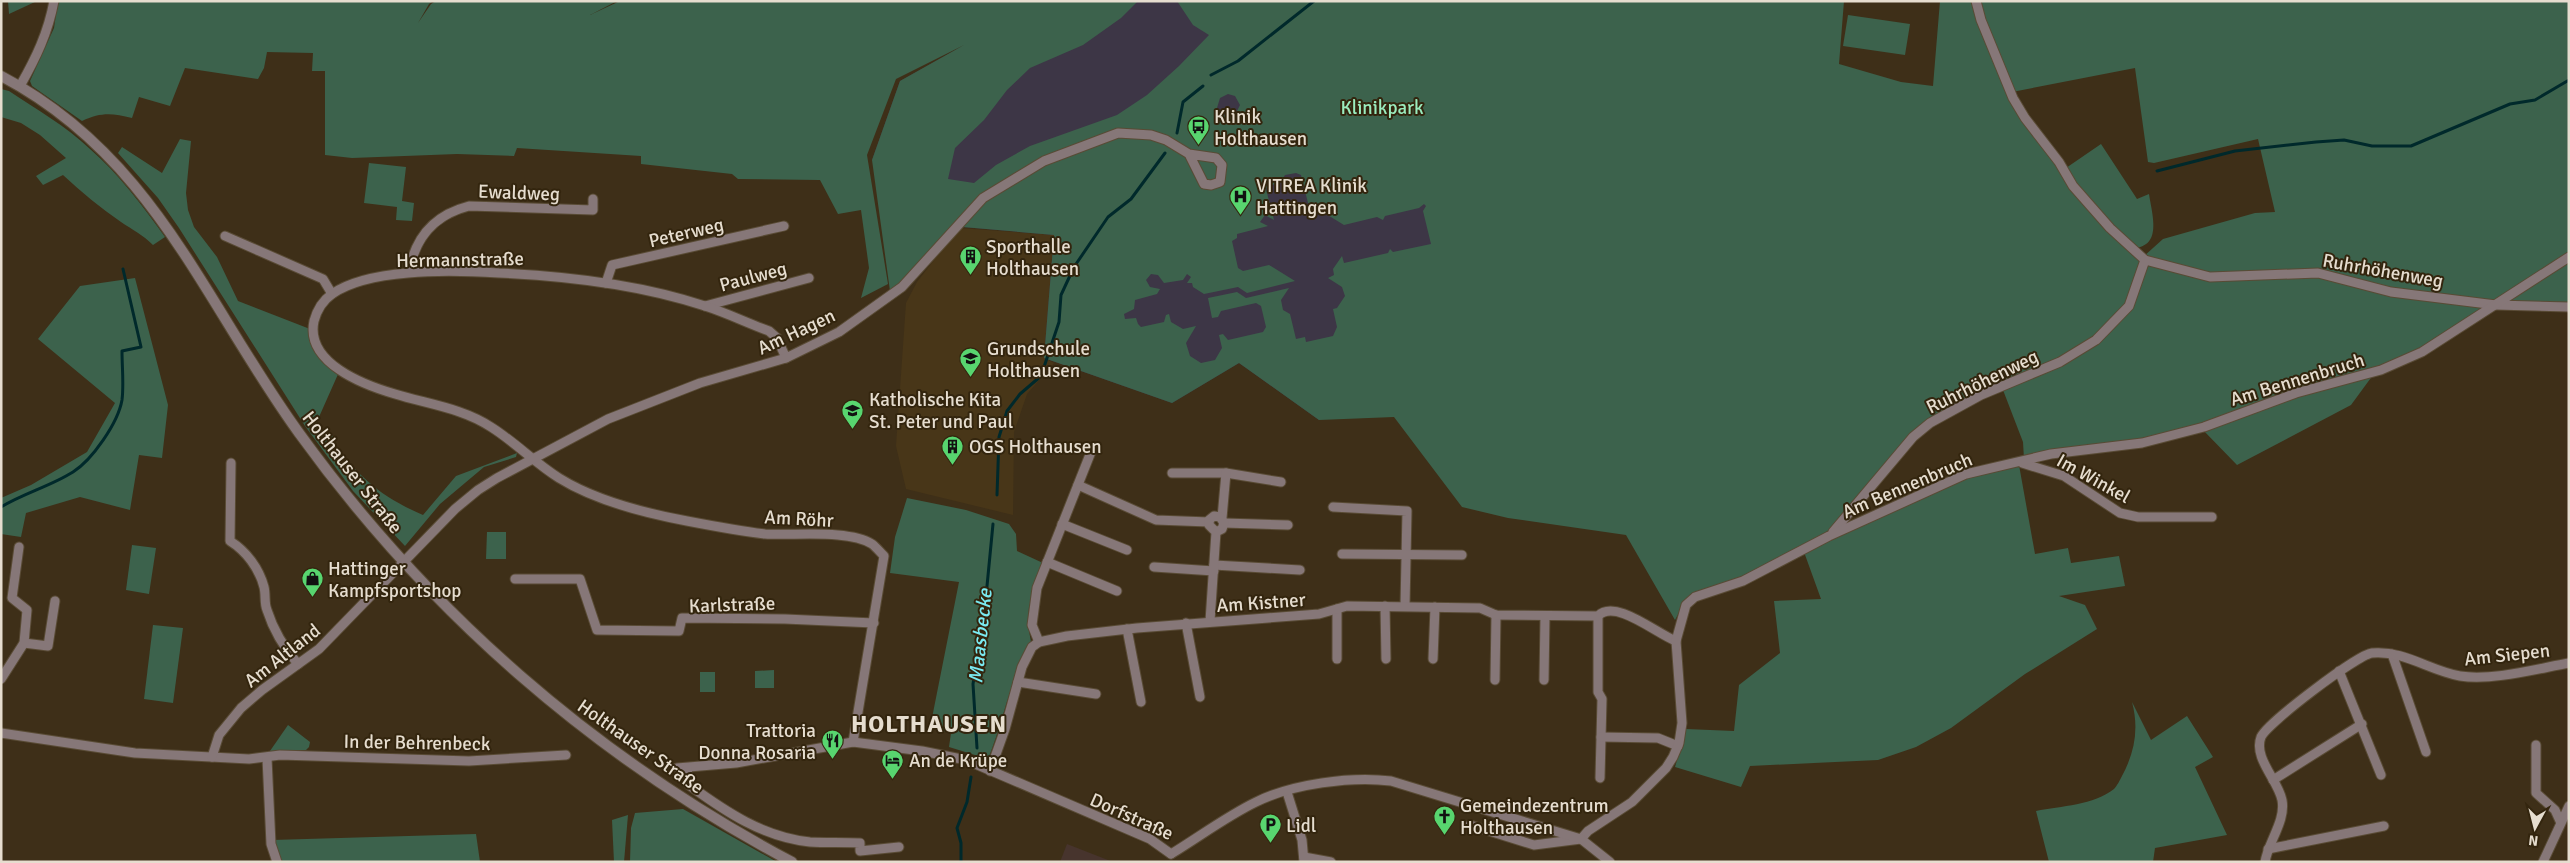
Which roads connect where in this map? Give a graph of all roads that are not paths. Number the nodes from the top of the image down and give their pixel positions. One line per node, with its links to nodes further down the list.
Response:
1 (54, 1): 4 (street)
2 (1976, 1): 10 (street, Ruhrhöhenweg)
3 (1, 76): 4 (street, Holthauser Straße)
4 (20, 86): 40 (street, Holthauser Straße)
5 (1189, 154): 18 (street, Am Hagen)
6 (593, 198): 11 (street, Ewaldweg)
7 (784, 226): 13 (street, Peterweg)
8 (225, 236): 14 (street)
9 (2569, 258): 15 (street, Am Bennenbruch)
10 (2145, 260): 15 (street, Ruhrhöhenweg); 34 (street, Ruhrhöhenweg)
11 (409, 272): 13 (street, Hermannstraße); 14 (street, Hermannstraße)
12 (809, 278): 16 (street, Paulweg)
13 (606, 283): 16 (street, Hermannstraße)
14 (332, 294): 20 (street, Hermannstraße)
15 (2496, 305): 17 (street, Ruhrhöhenweg); 21 (street, Am Bennenbruch)
16 (705, 306): 18 (street, Hermannstraße)
17 (2569, 307)
18 (786, 358): 20 (street, Am Hagen)
19 (1091, 452): 26 (street)
20 (534, 458): 40 (street, Am Hagen); 56 (street, Am Röhr)
21 (2022, 462): 28 (street, Im Winkel); 34 (street, Am Bennenbruch)
22 (231, 463): 67 (street)
23 (1172, 473): 24 (street)
24 (1226, 473): 25 (street); 29 (street)
25 (1281, 482)
26 (1078, 485): 30 (street); 31 (street)
27 (1333, 507): 38 (street)
28 (2212, 517)
29 (1223, 520): 30 (street); 32 (street); 33 (street)
30 (1209, 522): 33 (street)
31 (1062, 524): 36 (street); 41 (street)
32 (1288, 525)
33 (1216, 532): 43 (street)
34 (1829, 536): 59 (street, Am Bennenbruch)
35 (19, 547): 61 (street)
36 (1126, 550)
37 (1342, 554): 38 (street)
38 (1406, 555): 39 (street); 49 (street)
39 (1462, 555)
40 (402, 562): 67 (street, Am Altland); 103 (street, Holthauser Straße)
41 (1047, 562): 46 (street); 60 (street)
42 (1154, 567): 43 (street)
43 (1214, 568): 44 (street); 55 (street)
44 (1300, 570)
45 (515, 579): 56 (street, Karlstraße)
46 (1117, 591)
47 (55, 601): 61 (street)
48 (1385, 606): 49 (street, Am Kistner); 51 (street, Am Kistner); 64 (street)
49 (1405, 606): 50 (street, Am Kistner)
50 (1435, 607): 52 (street, Am Kistner); 65 (street)
51 (1338, 609): 55 (street, Am Kistner); 63 (street)
52 (1496, 615): 53 (street, Am Kistner); 70 (street)
53 (1545, 616): 54 (street, Am Kistner); 71 (street)
54 (1598, 616): 59 (street, Am Kistner); 78 (street)
55 (1210, 621): 57 (street, Am Kistner)
56 (874, 623): 79 (street, Am Röhr)
57 (1186, 623): 58 (street, Am Kistner); 74 (street)
58 (1128, 629): 60 (street, Am Kistner); 75 (street)
59 (1676, 641): 81 (street, Am Bennenbruch)
60 (1039, 642): 72 (street)
61 (24, 643): 69 (street)
62 (2392, 654): 66 (street, Am Siepen); 68 (street, Am Siepen); 82 (street)
63 (1337, 659)
64 (1386, 659)
65 (1434, 660)
66 (2569, 663)
67 (298, 664): 84 (street, Am Altland)
68 (2339, 671): 76 (street); 91 (street, Am Siepen)
69 (1, 679)
70 (1495, 680)
71 (1544, 680)
72 (1018, 682): 73 (street); 88 (street)
73 (1096, 694)
74 (1200, 697)
75 (1141, 702)
76 (2362, 724): 89 (street); 91 (street)
77 (1, 733): 84 (street, In der Behrenbeck)
78 (1601, 736): 81 (street); 90 (street)
79 (853, 742): 87 (street, Dorfstraße); 88 (street, Dorfstraße)
80 (2536, 745): 94 (street)
81 (1678, 746): 97 (street, Am Bennenbruch)
82 (2426, 752)
83 (566, 755): 85 (street, In der Behrenbeck)
84 (212, 757): 85 (street, In der Behrenbeck)
85 (267, 758): 102 (street)
86 (677, 768): 87 (street, Dorfstraße)
87 (687, 768): 98 (street)
88 (990, 771): 100 (street, Dorfstraße)
89 (2381, 776)
90 (1600, 778)
91 (2273, 780): 99 (street, Am Siepen)
92 (1287, 792): 97 (street, Dorfstraße); 100 (street, Dorfstraße); 101 (street)
93 (2569, 806): 94 (street)
94 (2560, 821): 107 (street)
95 (1470, 825): 97 (street)
96 (2384, 826): 99 (street)
97 (1581, 840): 105 (street, Dorfstraße)
98 (899, 847)
99 (2268, 849): 106 (street, Am Siepen)
100 (1170, 858)
101 (1304, 859): 104 (street)
102 (277, 862)
103 (792, 862)
104 (1331, 862)
105 (1610, 862)
106 (2265, 862)
107 (2543, 862)

